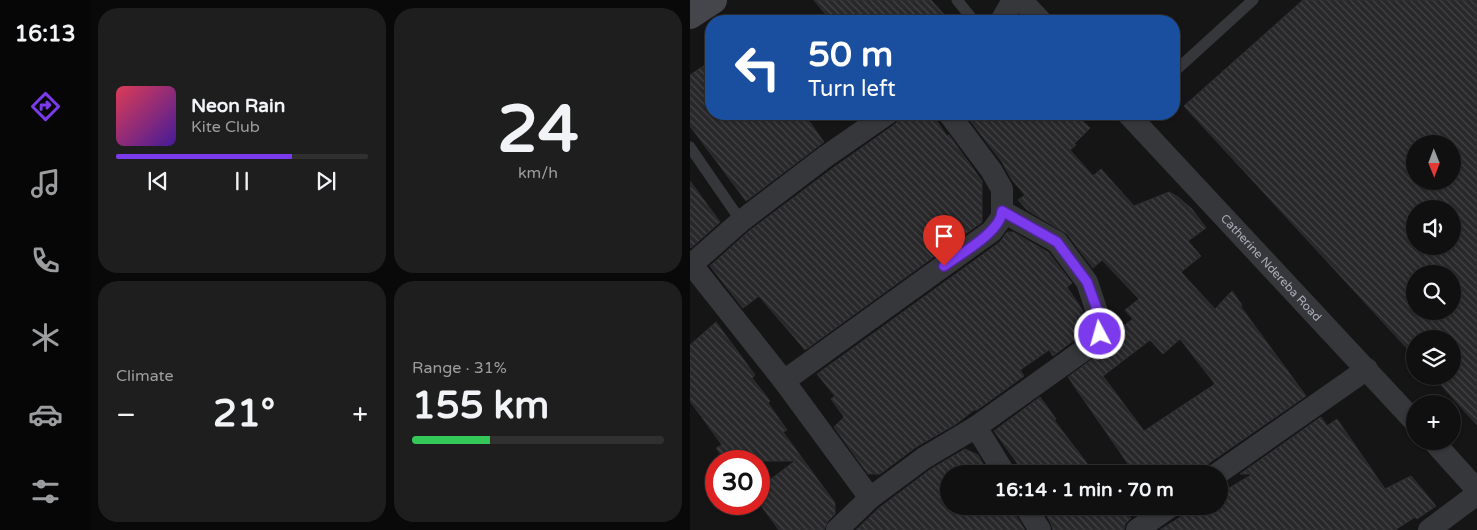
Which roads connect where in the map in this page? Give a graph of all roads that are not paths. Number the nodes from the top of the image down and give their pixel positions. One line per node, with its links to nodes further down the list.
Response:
1 (713, 0): 9 (main road)
2 (957, 0): 6 (lane)
3 (1013, 0): 7 (street)
4 (1021, 0): 8 (street)
5 (1253, 0): 10 (lane)
6 (969, 15)
7 (1005, 15)
8 (1035, 15)
9 (690, 16)
10 (1180, 67)
11 (878, 120): 16 (street)
12 (953, 120): 15 (street)
13 (1134, 120): 18 (street, Catherine Ndereba Road)
14 (690, 147): 16 (lane)
15 (1002, 211): 19 (street); 21 (street)
16 (741, 222): 17 (street)
17 (691, 266): 19 (street)
18 (1367, 369): 20 (street, Catherine Ndereba Road); 24 (street)
19 (784, 381): 27 (street)
20 (1406, 412)
21 (976, 427): 23 (street); 27 (street)
22 (1441, 450): 25 (street)
23 (999, 465)
24 (1228, 466)
25 (1477, 490)
26 (1477, 494): 33 (street)
27 (870, 498): 30 (street)
28 (1031, 515): 31 (street)
29 (1158, 515): 32 (street)
30 (837, 530)
31 (1040, 530)
32 (1137, 530)
33 (1428, 530)

